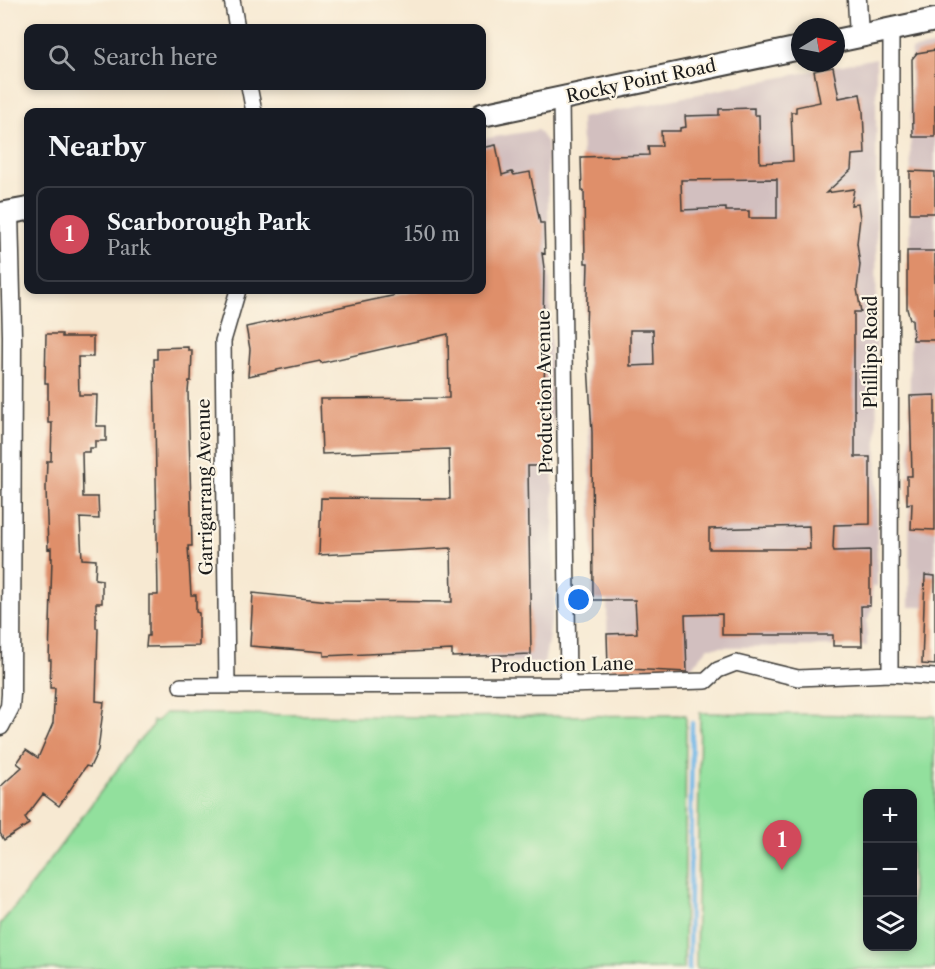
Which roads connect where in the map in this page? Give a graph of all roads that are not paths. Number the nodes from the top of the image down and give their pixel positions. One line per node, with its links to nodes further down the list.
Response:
1 (232, 0): 4 (street)
2 (857, 0): 6 (street)
3 (935, 20): 5 (main road)
4 (236, 24)
5 (891, 29): 6 (main road); 15 (street, Phillips Road)
6 (859, 36): 7 (main road)
7 (845, 39)
8 (791, 50): 10 (main road, Rocky Point Road)
9 (250, 90): 11 (street)
10 (561, 98): 12 (main road, Rocky Point Road); 17 (street, Production Avenue)
11 (253, 108)
12 (486, 114)
13 (13, 212): 20 (street)
14 (237, 294): 19 (street, Garrigarrang Avenue)
15 (890, 674): 16 (street, Production Lane); 17 (street, Production Lane)
16 (935, 677)
17 (568, 685): 19 (street, Production Lane)
18 (182, 686): 19 (street, Production Lane)
19 (227, 686)
20 (0, 726)

